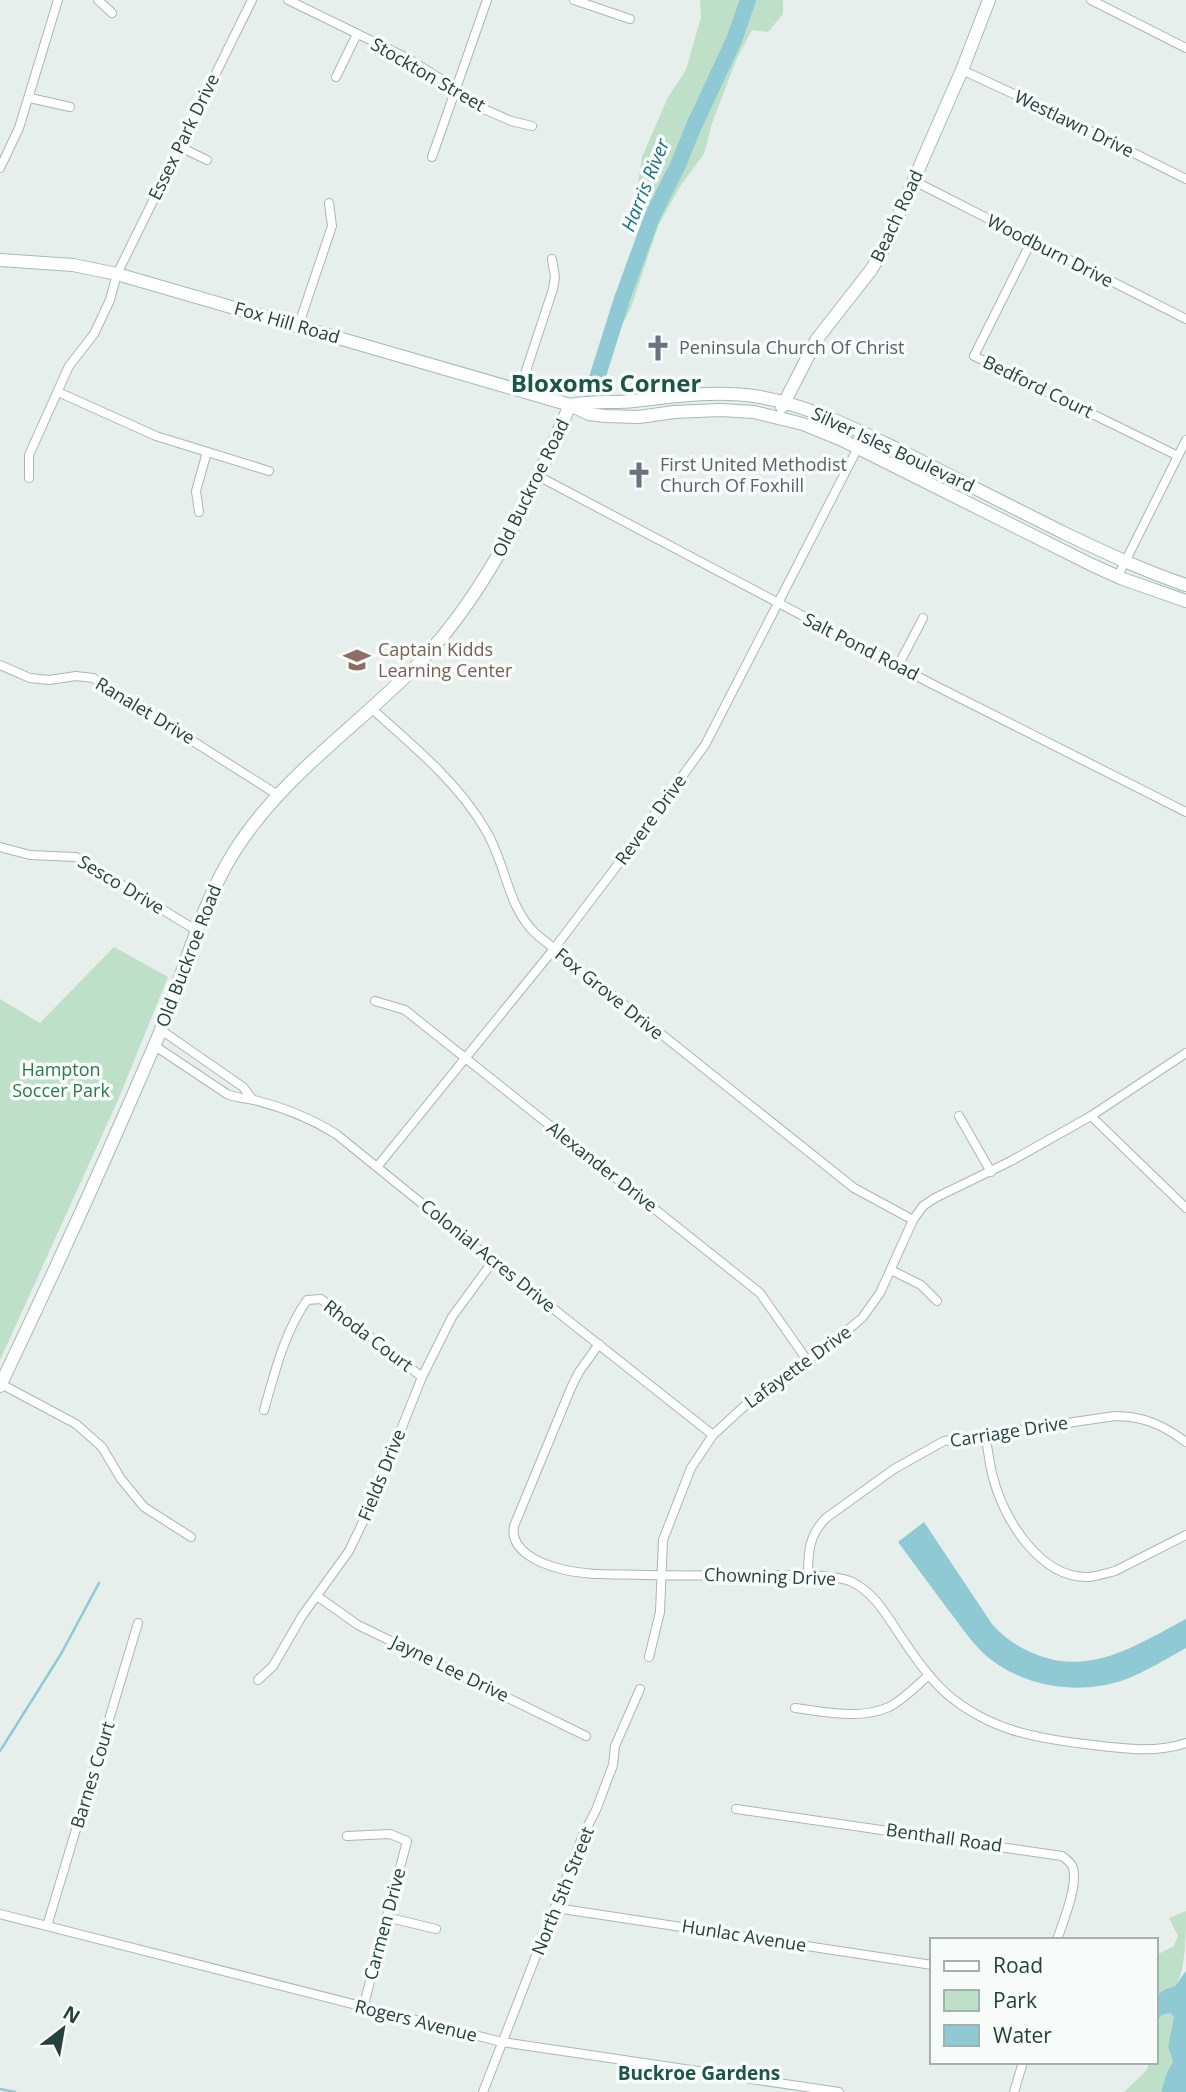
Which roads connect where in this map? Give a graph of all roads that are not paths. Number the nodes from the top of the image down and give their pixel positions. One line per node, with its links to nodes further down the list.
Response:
1 (58, 0): 16 (street)
2 (98, 0): 9 (street)
3 (252, 0): 19 (street, Essex Park Drive)
4 (288, 0): 11 (street, Stockton Street)
5 (487, 0): 15 (street)
6 (574, 0): 10 (street)
7 (989, 0): 13 (street, Beach Road)
8 (1091, 0): 12 (street)
9 (112, 13)
10 (630, 19)
11 (357, 34): 14 (street); 15 (street, Stockton Street)
12 (1186, 48)
13 (962, 71): 23 (street, Westlawn Drive); 24 (street, Beach Road)
14 (336, 77)
15 (455, 88): 18 (street, Stockton Street); 20 (street)
16 (30, 98): 17 (street); 22 (street)
17 (70, 107)
18 (532, 126)
19 (178, 146): 21 (street); 29 (street, Essex Park Drive)
20 (432, 158)
21 (206, 160)
22 (0, 168)
23 (1186, 180)
24 (914, 181): 26 (street, Woodburn Drive); 34 (street, Beach Road)
25 (329, 203): 31 (street)
26 (1031, 242): 30 (street, Woodburn Drive); 41 (street, Bedford Court)
27 (552, 259): 33 (street)
28 (0, 260): 29 (street, Fox Hill Road)
29 (117, 274): 31 (street, Fox Hill Road); 32 (street, Essex Park Drive)
30 (1186, 318)
31 (298, 327): 33 (street, Fox Hill Road)
32 (58, 392): 40 (street); 44 (street, Essex Park Drive)
33 (519, 392): 35 (street, Fox Hill Road)
34 (785, 402): 35 (street, Silver Isles Boulevard); 36 (street, Beach Road); 37 (street, Silver Isles Boulevard)
35 (570, 405): 36 (street, Silver Isles Boulevard); 43 (street, Old Buckroe Road)
36 (777, 416): 39 (street, Silver Isles Boulevard)
37 (865, 434): 39 (street, Revere Drive); 46 (street, Silver Isles Boulevard)
38 (1186, 440): 41 (street)
39 (858, 448): 47 (street, Silver Isles Boulevard); 50 (street, Revere Drive)
40 (207, 452): 42 (street); 45 (street)
41 (1178, 456): 46 (street)
42 (270, 471)
43 (538, 476): 50 (street, Salt Pond Road); 54 (street, Old Buckroe Road)
44 (29, 478)
45 (199, 512)
46 (1125, 562): 47 (street); 48 (street, Silver Isles Boulevard)
47 (1118, 576): 49 (street, Silver Isles Boulevard)
48 (1186, 585)
49 (1186, 601)
50 (779, 604): 53 (street, Salt Pond Road); 59 (street, Revere Drive)
51 (923, 618): 53 (street)
52 (0, 665): 55 (street, Ranalet Drive)
53 (898, 666): 56 (street, Salt Pond Road)
54 (371, 708): 55 (street, Old Buckroe Road); 59 (street, Fox Grove Drive)
55 (278, 794): 58 (street, Old Buckroe Road)
56 (1186, 812)
57 (0, 847): 58 (street, Sesco Drive)
58 (196, 930): 61 (street, Old Buckroe Road)
59 (553, 950): 64 (street, Revere Drive); 71 (street, Fox Grove Drive)
60 (375, 1001): 64 (street, Alexander Drive)
61 (161, 1030): 62 (street, Old Buckroe Road); 65 (street, Colonial Acres Drive)
62 (155, 1046): 65 (street, Colonial Acres Drive); 78 (street, Old Buckroe Road)
63 (1186, 1054): 67 (street, Lafayette Drive)
64 (466, 1059): 68 (street, Revere Drive); 76 (street, Alexander Drive)
65 (252, 1099): 68 (street, Colonial Acres Drive)
66 (959, 1115): 69 (street)
67 (1091, 1116): 69 (street, Lafayette Drive); 70 (street)
68 (377, 1167): 72 (street, Colonial Acres Drive)
69 (991, 1172): 71 (street, Lafayette Drive)
70 (1186, 1208)
71 (913, 1220): 73 (street, Lafayette Drive)
72 (493, 1261): 75 (street, Colonial Acres Drive); 77 (street, Fields Drive)
73 (891, 1270): 74 (street); 76 (street, Lafayette Drive)
74 (937, 1301)
75 (599, 1344): 81 (street, Colonial Acres Drive); 85 (street, Chowning Drive)
76 (807, 1360): 81 (street, Lafayette Drive)
77 (422, 1377): 79 (street, Rhoda Court); 87 (street, Fields Drive)
78 (0, 1385): 84 (street)
79 (264, 1410)
80 (985, 1434): 82 (street, Carriage Drive); 83 (street); 86 (street, Carriage Drive)
81 (713, 1435): 85 (street, Lafayette Drive)
82 (1186, 1442)
83 (1186, 1535)
84 (191, 1537)
85 (660, 1575): 86 (street, Chowning Drive); 89 (street, Lafayette Drive)
86 (808, 1575): 90 (street, Chowning Drive)
87 (317, 1596): 91 (street, Fields Drive); 94 (street, Jayne Lee Drive)
88 (138, 1623): 101 (street, Barnes Court)
89 (649, 1657)
90 (929, 1675): 93 (street); 95 (street, Chowning Drive)
91 (258, 1680)
92 (640, 1689): 98 (street, North 5th Street)
93 (795, 1708)
94 (586, 1736)
95 (1186, 1743)
96 (736, 1809): 103 (street, Benthall Road)
97 (347, 1836): 100 (street, Carmen Drive)
98 (556, 1908): 104 (street, Hunlac Avenue); 106 (street, North 5th Street)
99 (0, 1914): 101 (street, Rogers Avenue)
100 (386, 1917): 102 (street); 105 (street, Carmen Drive)
101 (47, 1926): 105 (street, Rogers Avenue)
102 (436, 1929)
103 (1058, 1938)
104 (930, 1965)
105 (363, 2008): 106 (street, Rogers Avenue)
106 (502, 2042): 108 (street, North 5th Street); 109 (street, Rogers Avenue)
107 (1022, 2064): 110 (street)
108 (483, 2092)
109 (839, 2092)
110 (1014, 2092)

